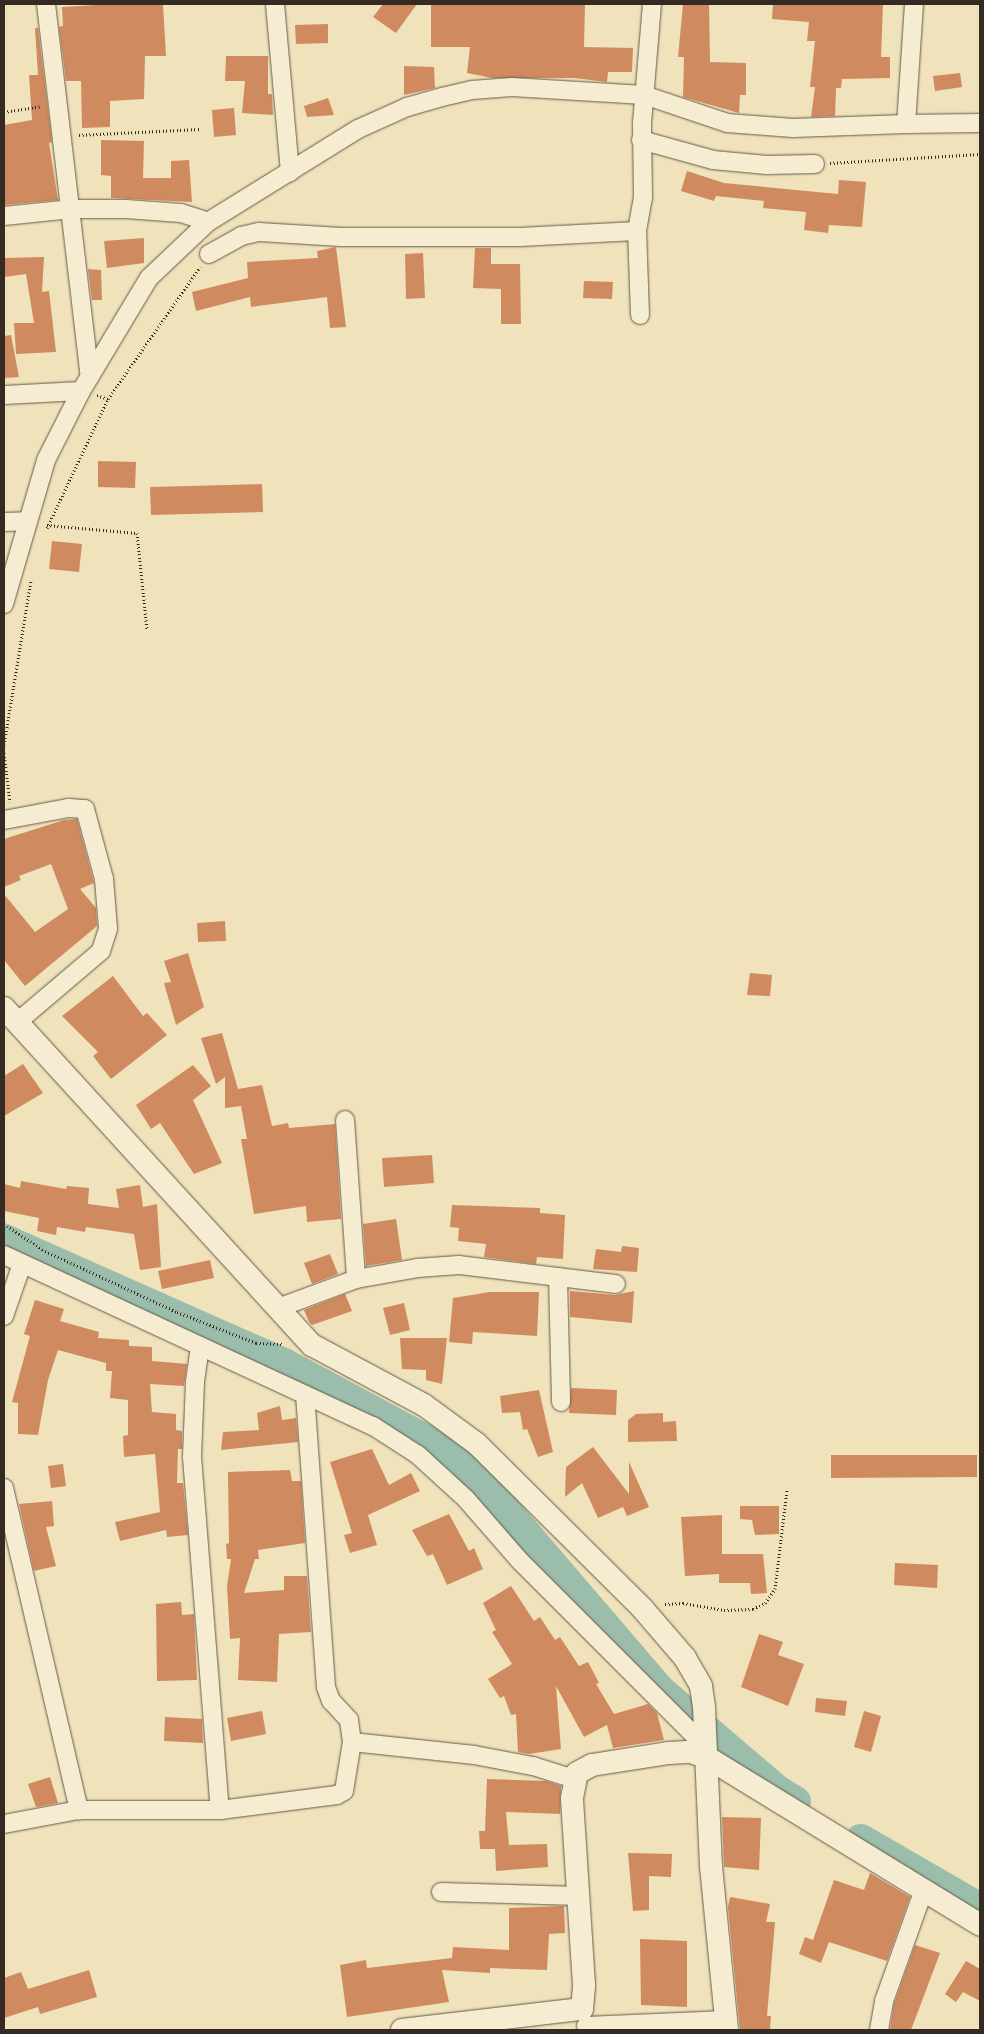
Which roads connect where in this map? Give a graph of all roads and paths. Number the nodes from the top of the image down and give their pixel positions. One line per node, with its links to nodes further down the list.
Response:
1 (46, 4): 6 (street)
2 (275, 4): 15 (street)
3 (652, 4): 5 (street)
4 (914, 4): 9 (street)
5 (644, 100): 9 (street); 11 (street); 15 (street)
6 (58, 104): 7 (path); 12 (street)
7 (4, 112)
8 (980, 123): 9 (street)
9 (906, 124)
10 (200, 129): 12 (path)
11 (641, 132): 14 (street); 19 (street)
12 (63, 136): 16 (street)
13 (980, 154): 14 (path)
14 (815, 164)
15 (290, 172): 18 (street)
16 (72, 209): 17 (street); 18 (street); 22 (street)
17 (4, 216)
18 (208, 222): 22 (street)
19 (637, 231): 20 (street); 21 (street)
20 (209, 254): 26 (path)
21 (640, 315)
22 (85, 384): 23 (street); 24 (street)
23 (4, 395)
24 (27, 521): 25 (street); 29 (street)
25 (4, 522)
26 (47, 525): 27 (path); 30 (path)
27 (45, 534)
28 (31, 578): 31 (path)
29 (4, 604)
30 (147, 629)
31 (4, 745)
32 (4, 753): 33 (path)
33 (8, 818): 34 (street)
34 (10, 1016): 42 (street)
35 (345, 1120): 40 (street)
36 (4, 1224): 44 (path)
37 (4, 1255): 38 (street)
38 (22, 1264): 43 (street); 45 (street)
39 (558, 1278): 40 (street); 41 (street); 47 (street)
40 (356, 1279): 42 (street)
41 (616, 1284)
42 (278, 1308): 44 (street)
43 (4, 1316)
44 (312, 1344): 50 (street)
45 (200, 1346): 46 (street); 55 (street)
46 (305, 1395): 51 (street); 52 (street)
47 (561, 1402)
48 (4, 1488): 54 (street)
49 (787, 1490): 50 (path)
50 (642, 1608): 52 (street)
51 (352, 1742): 53 (street); 55 (street)
52 (707, 1746): 53 (street); 58 (street); 62 (street)
53 (574, 1779): 59 (street)
54 (79, 1810): 55 (street); 56 (street)
55 (220, 1810)
56 (4, 1824)
57 (441, 1892): 59 (street)
58 (923, 1892): 60 (street); 64 (street)
59 (578, 1896): 61 (street)
60 (980, 1925)
61 (584, 2022): 62 (street); 63 (street)
62 (727, 2025)
63 (402, 2030)
64 (879, 2030)

